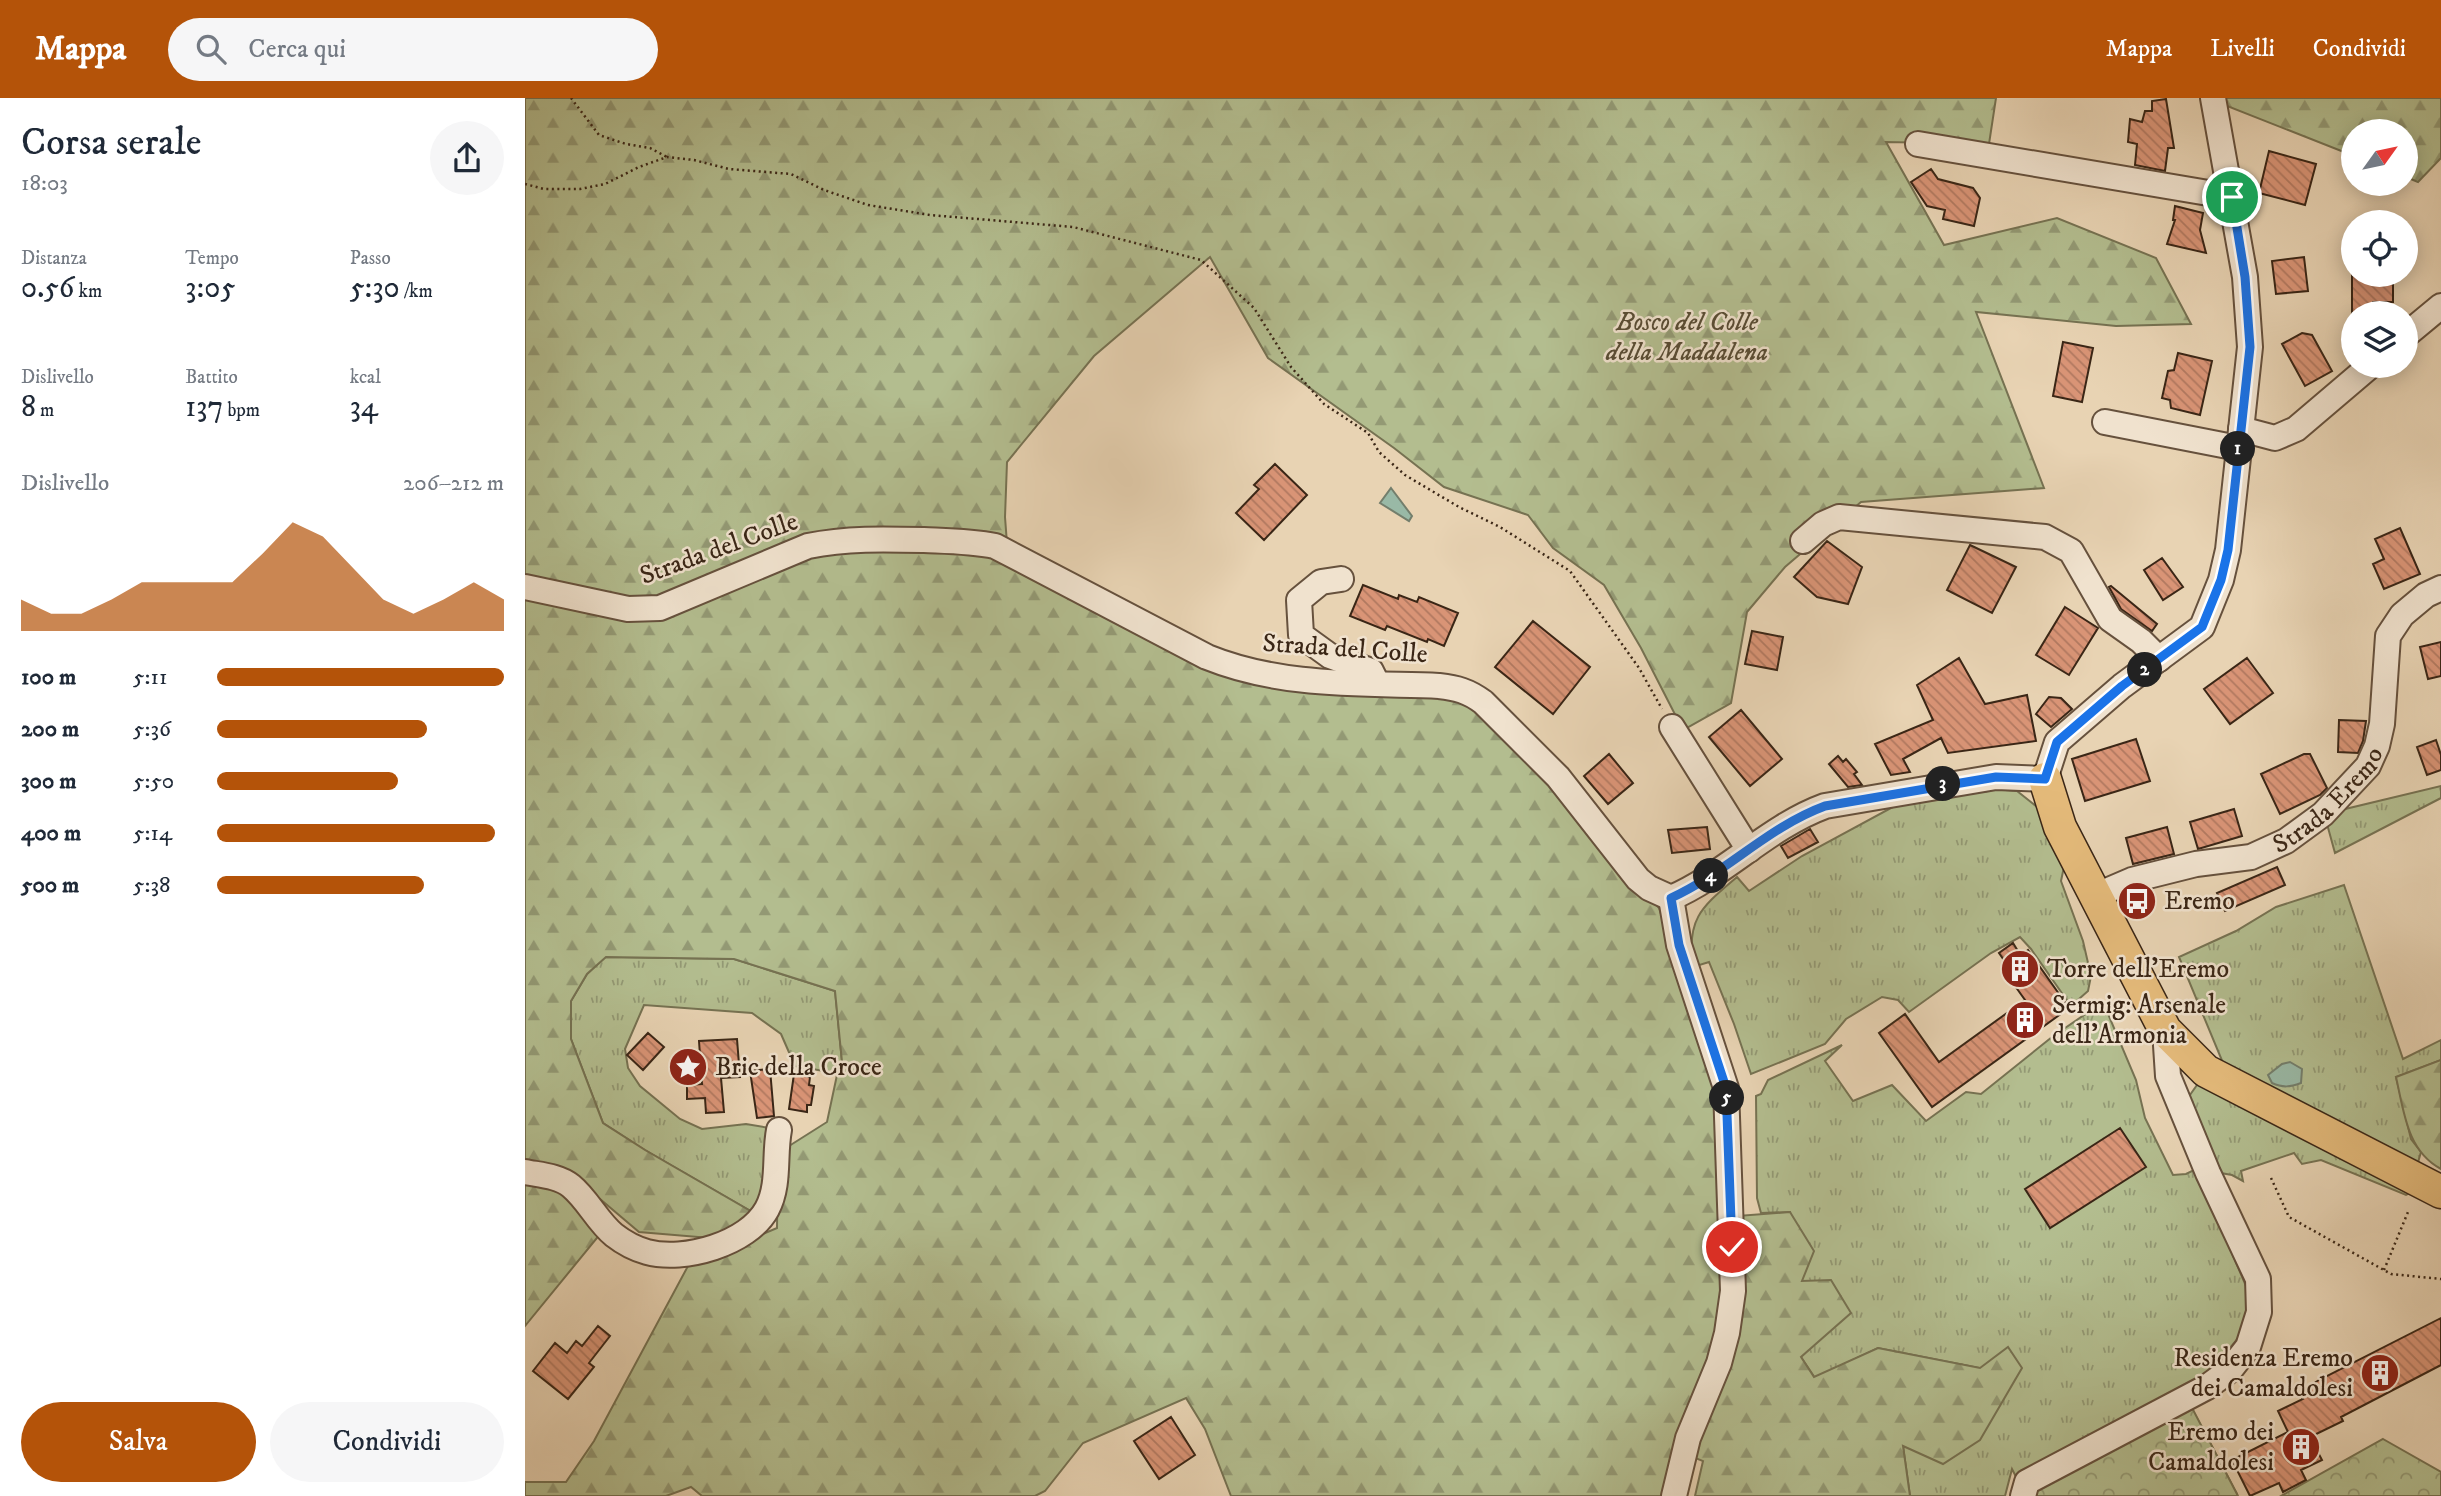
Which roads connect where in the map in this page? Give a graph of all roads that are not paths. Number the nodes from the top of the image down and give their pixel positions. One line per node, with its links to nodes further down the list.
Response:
1 (2213, 98): 3 (street)
2 (1918, 145): 3 (street)
3 (2232, 197): 8 (street)
4 (2441, 306): 5 (street)
5 (2418, 325)
6 (2356, 378): 8 (street)
7 (2105, 422): 8 (street)
8 (2239, 438): 13 (street)
9 (1803, 541): 13 (street)
10 (1342, 579): 14 (street)
11 (525, 587): 14 (street, Strada del Colle)
12 (2441, 588): 18 (street, Strada Eremo)
13 (2159, 659): 16 (street)
14 (1377, 683): 19 (street, Strada del Colle)
15 (1672, 727): 17 (street)
16 (2045, 779): 17 (street); 18 (main road)
17 (1749, 850): 19 (street)
18 (2097, 895): 20 (main road)
19 (1671, 898): 24 (street)
20 (2165, 1030): 23 (main road); 25 (street)
21 (779, 1129): 22 (street)
22 (525, 1172)
23 (2441, 1192)
24 (1674, 1496)
25 (2023, 1496)

